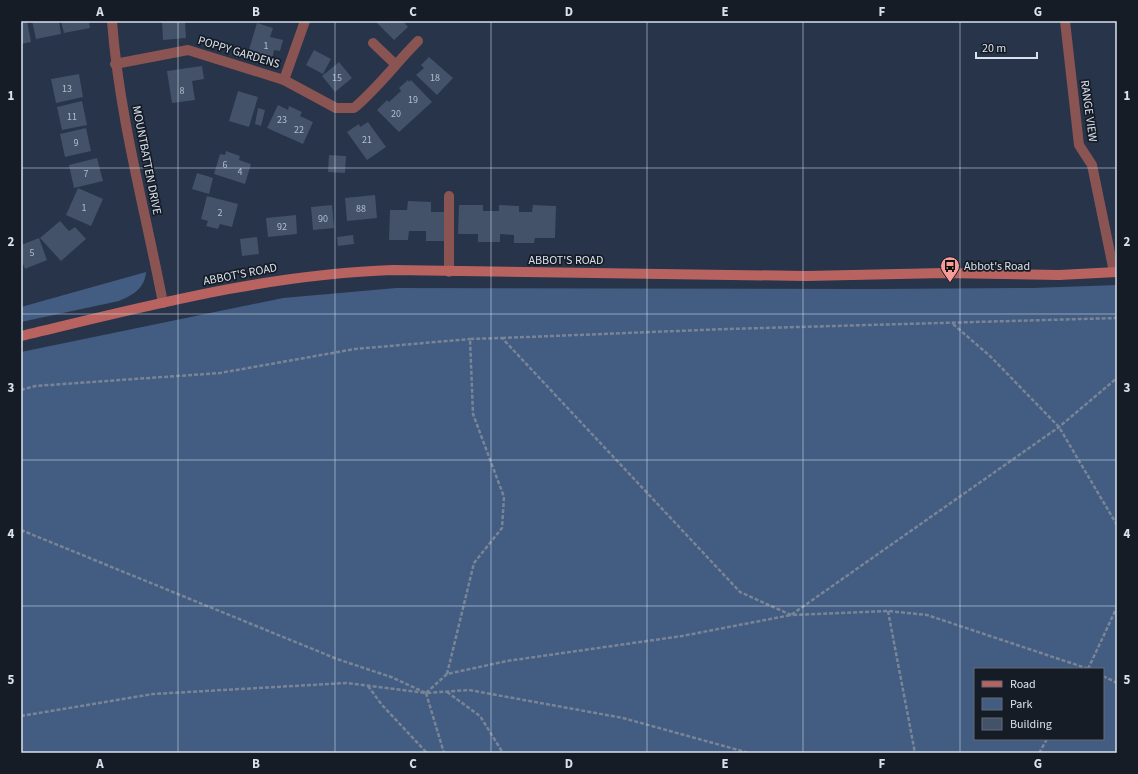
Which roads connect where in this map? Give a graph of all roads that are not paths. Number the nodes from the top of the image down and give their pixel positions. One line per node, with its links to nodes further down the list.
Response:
1 (112, 21): 6 (street, MOUNTBATTEN DRIVE)
2 (306, 21): 8 (street, POPPY GARDENS)
3 (1065, 21): 11 (street, RANGE VIEW)
4 (418, 41): 7 (street, POPPY GARDENS)
5 (373, 43): 7 (street)
6 (115, 64): 8 (street, POPPY GARDENS); 12 (street, MOUNTBATTEN DRIVE)
7 (395, 64): 8 (street, POPPY GARDENS)
8 (284, 80)
9 (448, 196): 10 (street)
10 (450, 272): 11 (street, ABBOT'S ROAD); 12 (street, ABBOT'S ROAD)
11 (1116, 272)
12 (163, 303): 13 (street, ABBOT'S ROAD)
13 (21, 336)

